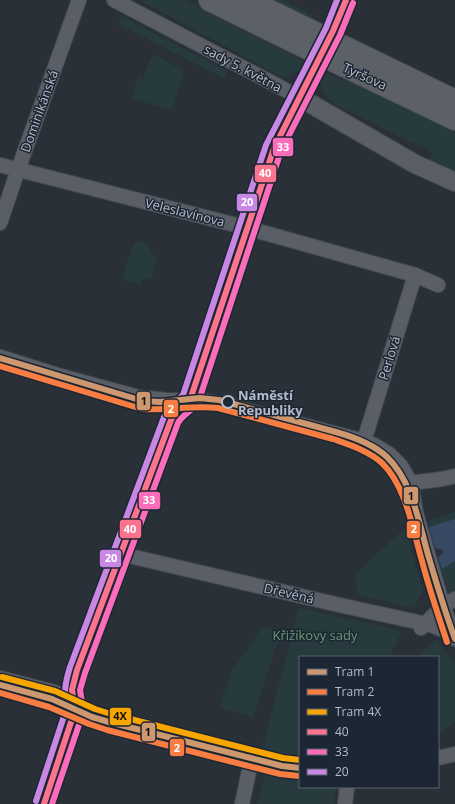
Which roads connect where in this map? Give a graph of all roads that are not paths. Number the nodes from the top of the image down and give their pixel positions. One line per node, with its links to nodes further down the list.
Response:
1 (79, 0): 10 (street, Dominikánská)
2 (114, 0): 6 (street, sady 5. května)
3 (210, 0): 8 (main road, Tyršova)
4 (247, 0): 7 (main road, Tyršova)
5 (346, 0): 6 (street, bridge)
6 (300, 97): 11 (street, sady 5. května); 13 (street)
7 (455, 101)
8 (455, 119)
9 (0, 165): 10 (street, Veleslavínova)
10 (18, 170): 12 (street, Dominikánská); 13 (street, Veleslavínova)
11 (455, 182)
12 (0, 223)
13 (248, 228): 14 (street, Veleslavínova); 17 (street)
14 (415, 275): 15 (street, Veleslavínova); 18 (street, Perlová)
15 (438, 285)
16 (0, 356): 17 (street)
17 (190, 400): 18 (street); 21 (street)
18 (364, 441): 20 (street)
19 (455, 476): 20 (street)
20 (411, 483): 23 (street)
21 (121, 554): 24 (street, Dřevěná); 27 (street)
22 (455, 599): 23 (street)
23 (443, 606): 24 (street); 25 (street)
24 (423, 626): 25 (street, Dřevěná)
25 (455, 638)
26 (0, 678): 27 (street)
27 (75, 710): 29 (street); 33 (street)
28 (455, 754): 30 (street)
29 (254, 757): 31 (street); 34 (street)
30 (439, 758)
31 (299, 764)
32 (347, 788): 35 (street)
33 (44, 804)
34 (242, 804)
35 (345, 804)

